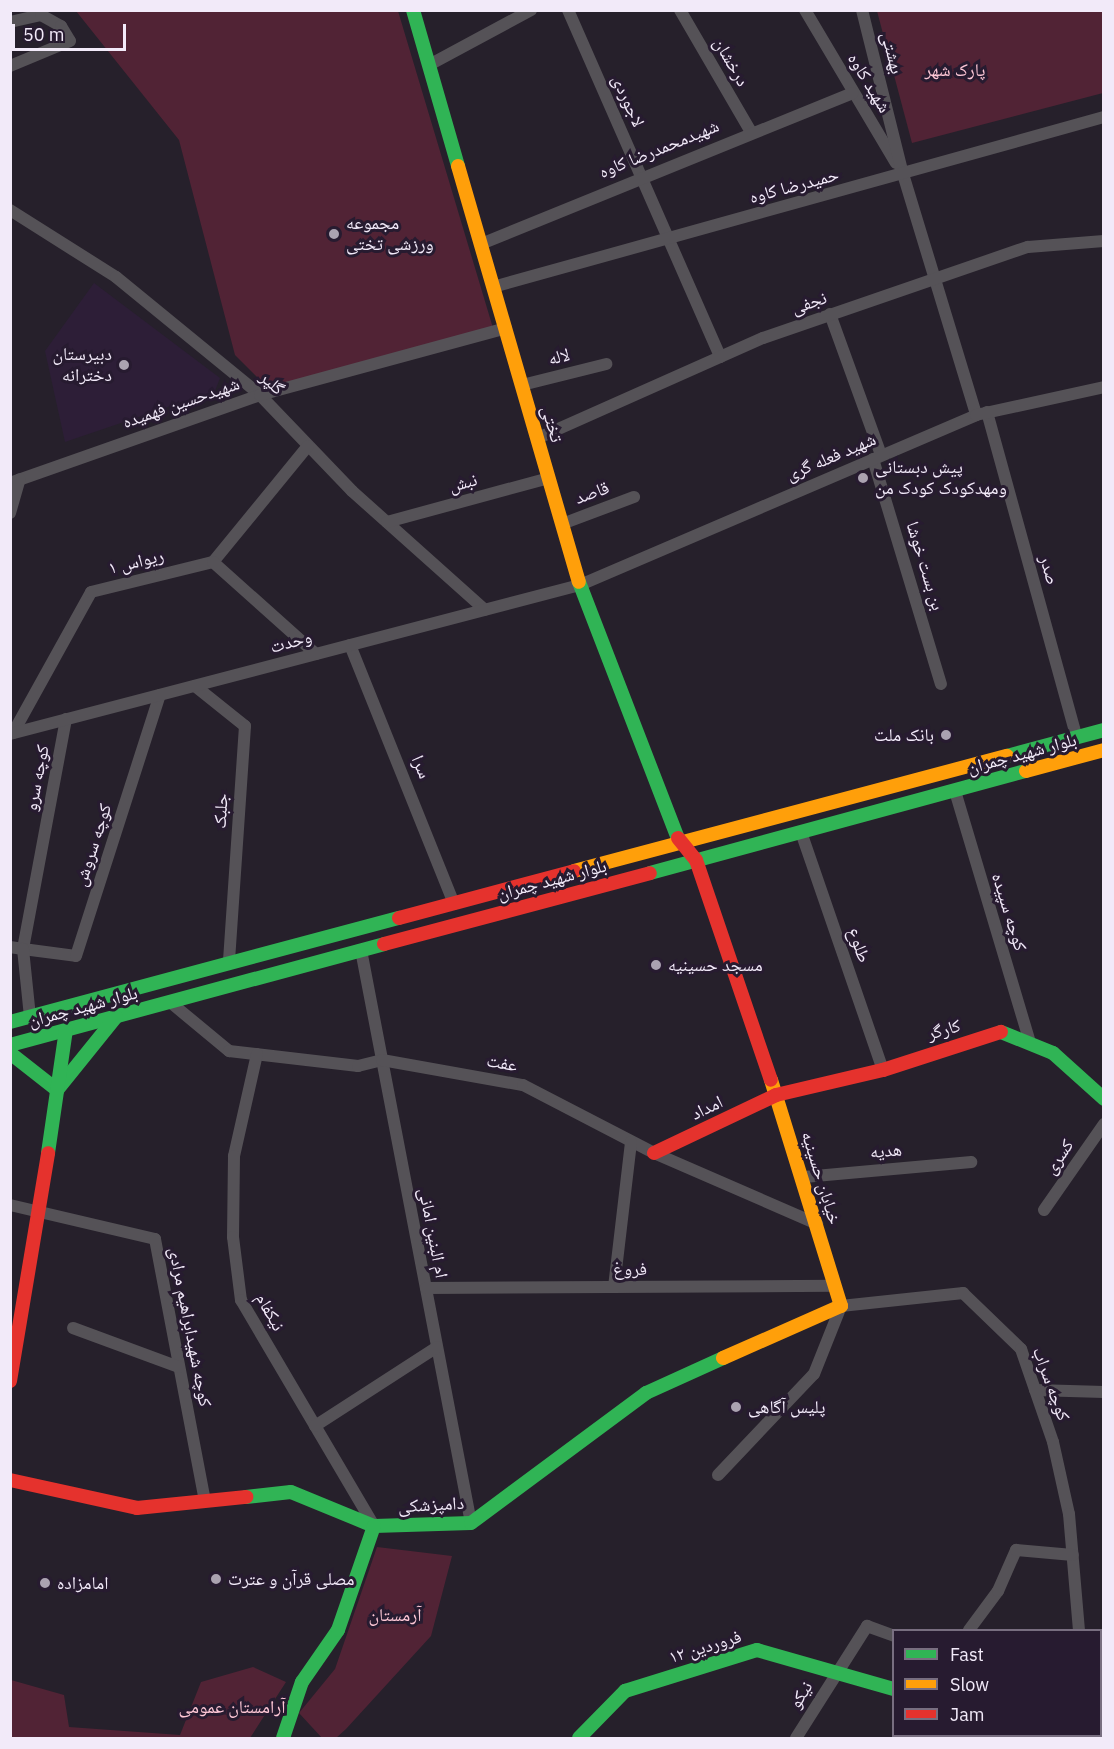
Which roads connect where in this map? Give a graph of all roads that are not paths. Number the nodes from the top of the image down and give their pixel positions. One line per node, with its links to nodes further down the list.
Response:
1 (413, 10): 8 (main road, تختی)
2 (531, 10): 8 (street)
3 (568, 10): 13 (street, لاجوردی)
4 (680, 10): 12 (street, درخشان)
5 (805, 10): 10 (street, شهید کاوه)
6 (862, 10): 14 (street, بهشتی)
7 (10, 22): 9 (street)
8 (429, 65): 18 (main road, تختی)
9 (10, 66)
10 (853, 93): 12 (street, شهیدمحمدرضا کاوه); 14 (street, شهید کاوه)
11 (1104, 117): 14 (street, حمیدرضا کاوه)
12 (751, 132): 13 (street, شهیدمحمدرضا کاوه)
13 (641, 174): 16 (street, لاجوردی); 18 (street, شهیدمحمدرضا کاوه)
14 (903, 174): 16 (street, حمیدرضا کاوه); 19 (street, صدر)
15 (10, 210): 27 (street, گلپر)
16 (670, 238): 20 (street, حمیدرضا کاوه); 23 (street, لاجوردی)
17 (1104, 241): 19 (street, نجفی)
18 (481, 244): 20 (main road, تختی)
19 (937, 278): 21 (street, نجفی); 28 (street, صدر)
20 (493, 287): 22 (main road, تختی)
21 (830, 314): 23 (street, نجفی); 31 (street, بن بست خوشا)
22 (506, 328): 25 (main road, تختی); 27 (street, شهیدحسین فهمیده)
23 (720, 357): 29 (street, نجفی)
24 (606, 364): 25 (street, لاله)
25 (522, 385): 29 (main road, تختی)
26 (1104, 387): 28 (street, شهید فعله گری)
27 (260, 395): 30 (street, گلپر); 33 (street, شهیدحسین فهمیده)
28 (981, 413): 31 (street, شهید فعله گری); 49 (street, صدر)
29 (538, 438): 32 (main road, تختی)
30 (308, 446): 36 (street, گلپر); 38 (street)
31 (877, 457): 39 (street, شهید فعله گری); 43 (street, بن بست خوشا)
32 (549, 478): 36 (street, نبش); 37 (main road, تختی)
33 (15, 481): 35 (street)
34 (634, 497): 37 (street, قاصد)
35 (10, 513)
36 (387, 522): 40 (street, گلپر)
37 (562, 524): 39 (main road, تختی)
38 (213, 562): 42 (street); 48 (street, ریواس ۱)
39 (580, 585): 40 (street, وحدت); 53 (main road, تختی)
40 (485, 610): 41 (street, وحدت)
41 (350, 645): 42 (street, وحدت); 55 (street, سرا)
42 (316, 654): 44 (street, وحدت)
43 (941, 684)
44 (195, 686): 45 (street, وحدت); 59 (street, جلبک)
45 (160, 695): 46 (street, وحدت); 57 (street, کوچه سروش)
46 (66, 720): 48 (street, وحدت); 57 (street, کوچه سرو)
47 (1104, 730): 49 (main road, بلوار شهید چمران)
48 (12, 734)
49 (1076, 736): 53 (main road, بلوار شهید چمران)
50 (1104, 750): 51 (main road, بلوار شهید چمران)
51 (955, 791): 52 (main road, بلوار شهید چمران); 65 (street, کوچه سپیده)
52 (801, 832): 54 (main road, بلوار شهید چمران); 70 (street, طلوع)
53 (679, 841): 54 (main road); 55 (main road, بلوار شهید چمران)
54 (696, 860): 58 (main road, بلوار شهید چمران); 72 (main road, خیابان حسینیه)
55 (454, 904): 56 (main road, بلوار شهید چمران)
56 (357, 928): 58 (main road); 59 (main road, بلوار شهید چمران)
57 (17, 948): 61 (street, کوچه سرو)
58 (361, 950): 60 (main road, بلوار شهید چمران); 69 (street, ام البنین امانی)
59 (229, 963): 61 (main road, بلوار شهید چمران)
60 (170, 1002): 62 (main road, بلوار شهید چمران); 68 (street, عفت)
61 (30, 1017): 63 (main road, بلوار شهید چمران)
62 (116, 1017): 64 (main road, بلوار شهید چمران); 71 (main road)
63 (10, 1022)
64 (66, 1030): 66 (main road, بلوار شهید چمران); 71 (main road)
65 (1030, 1043): 70 (main road, کارگر); 73 (main road, کارگر)
66 (10, 1045)
67 (10, 1053): 71 (main road)
68 (257, 1054): 69 (street, عفت); 93 (street, نیکفام)
69 (382, 1060): 75 (street, عفت); 85 (street, ام البنین امانی)
70 (883, 1070): 72 (main road, کارگر)
71 (57, 1090): 81 (main road)
72 (776, 1095): 76 (main road, امداد); 78 (main road, خیابان حسینیه)
73 (1104, 1100)
74 (1104, 1124): 80 (street, کسری)
75 (631, 1142): 76 (street, عفت); 84 (street)
76 (654, 1153): 82 (street, عفت)
77 (971, 1162): 78 (street, هدیه)
78 (804, 1177): 82 (main road, خیابان حسینیه)
79 (10, 1205): 81 (street)
80 (1044, 1210)
81 (40, 1213): 89 (street, کوچه شهیدابراهیم مرادی); 90 (main road)
82 (817, 1224): 83 (main road, خیابان حسینیه)
83 (835, 1286): 84 (street, فروغ); 86 (main road, خیابان حسینیه)
84 (614, 1287): 85 (street, فروغ)
85 (426, 1288): 88 (street, ام البنین امانی)
86 (841, 1306): 91 (street, کوچه سراب); 94 (street); 97 (main road, دامپزشکی)
87 (73, 1328): 89 (street)
88 (437, 1347): 93 (street); 97 (street, ام البنین امانی)
89 (179, 1367): 96 (street, کوچه شهیدابراهیم مرادی)
90 (10, 1381)
91 (1035, 1390): 92 (street); 99 (street, کوچه سراب)
92 (1104, 1392)
93 (315, 1426): 98 (street, نیکفام)
94 (718, 1475)
95 (10, 1480): 96 (main road, دامپزشکی)
96 (205, 1501): 98 (main road, دامپزشکی)
97 (471, 1523): 98 (main road, دامپزشکی)
98 (374, 1526): 105 (main road)
99 (1073, 1556): 100 (street); 101 (street, کوچه سراب)
100 (970, 1629)
101 (1079, 1629)
102 (892, 1635): 103 (street, نیکو)
103 (838, 1671): 104 (main road, ۱۲ فروردین); 106 (main road, ۱۲ فروردین); 107 (street, نیکو)
104 (892, 1688)
105 (283, 1738)
106 (579, 1738)
107 (796, 1738)

